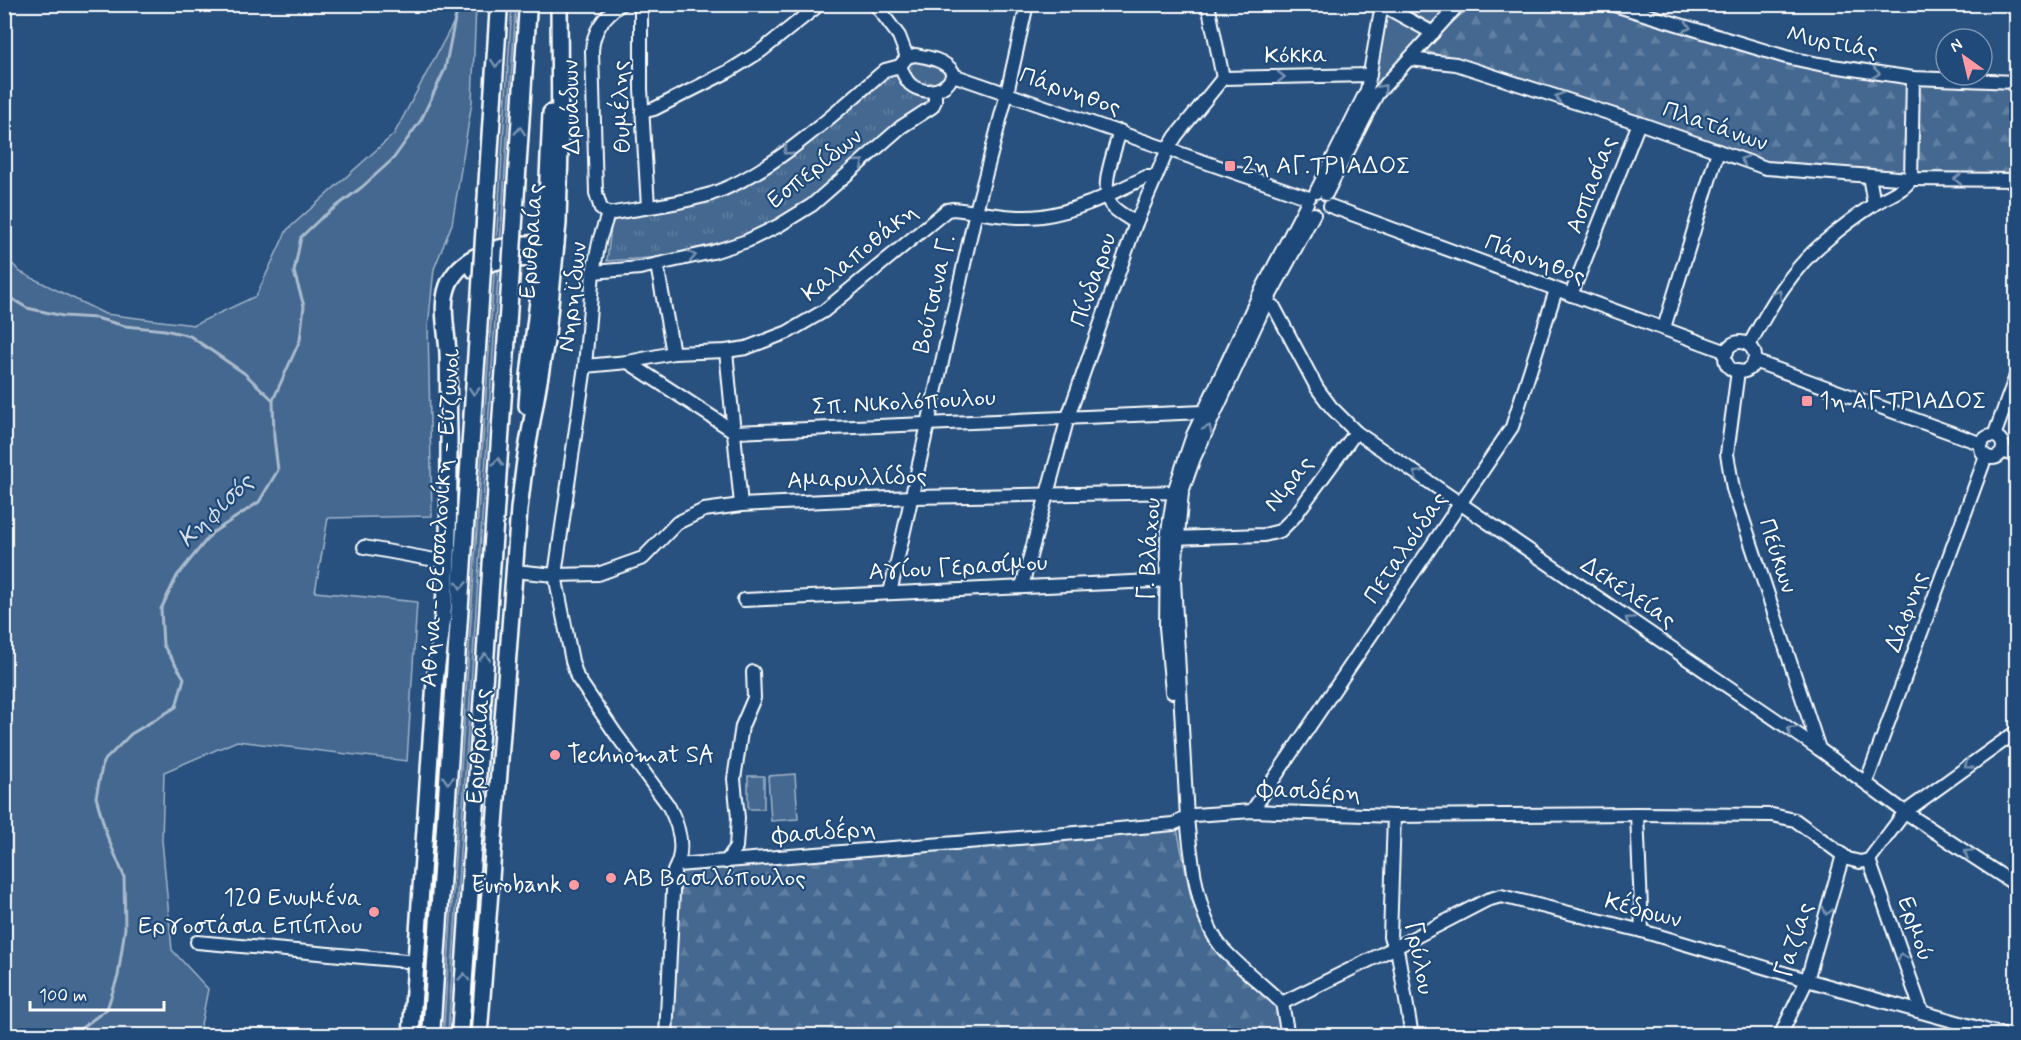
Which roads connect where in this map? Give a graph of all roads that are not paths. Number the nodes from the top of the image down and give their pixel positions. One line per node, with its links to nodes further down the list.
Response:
1 (500, 4): 100 (highway, Αθήνα - Θεσσαλονίκη - Εύζωνοι, one-way to 100, bridge)
2 (528, 4): 101 (highway, one-way to 2, bridge)
3 (559, 4): 39 (main road, Ερυθραίας)
4 (621, 4): 37 (street, Δρυάδων)
5 (641, 4): 23 (street, Θυμέλης)
6 (820, 4): 23 (street)
7 (876, 4): 15 (street)
8 (1027, 4): 22 (street, Βούτσινα Γ.)
9 (1208, 4): 18 (street)
10 (1459, 4): 13 (street)
11 (1611, 4): 19 (street, Μυρτιάς, one-way to 19)
12 (1382, 5): 13 (street); 17 (street)
13 (1433, 33): 14 (street)
14 (1409, 59): 24 (street, Πλατάνων, one-way to 14); 33 (street, one-way to 14)
15 (904, 62): 16 (street); 21 (street); 35 (street, Νηρηϊδων, one-way to 35)
16 (953, 75): 21 (street); 22 (street, Πάρνηθος)
17 (1370, 75): 18 (street, Κόκκα, one-way to 17); 33 (street)
18 (1223, 78): 26 (street, Πίνδαρου)
19 (1913, 78): 20 (street, Μυρτιάς); 30 (street)
20 (2016, 82)
21 (935, 90): 40 (street, Εσπερίδων, one-way to 21)
22 (1007, 93): 25 (street, Πάρνηθος); 36 (street, Βούτσινα Γ.)
23 (642, 112): 35 (street, Θυμέλης)
24 (1638, 123): 27 (street, Πλατάνων); 43 (street, Ασπασίας)
25 (1120, 131): 26 (street, Πάρνηθος); 32 (street)
26 (1168, 149): 29 (street, Πίνδαρου); 33 (street, Πάρνηθος)
27 (1718, 151): 28 (street, Πλατάνων, one-way to 27); 45 (street)
28 (1869, 176): 30 (street, Πλατάνων); 34 (street)
29 (1156, 177): 32 (street, Καλαποθάκη); 38 (street, Πίνδαρου)
30 (1911, 179): 31 (street, Πλατάνων, one-way to 30); 34 (street)
31 (2016, 180)
32 (1107, 196): 36 (street, Καλαποθάκη); 38 (street)
33 (1317, 201): 42 (street, Πάρνηθος); 44 (street, Γ. Βλάχου)
34 (1874, 204): 46 (street, one-way to 34)
35 (648, 207): 37 (street, Νηρηϊδων)
36 (976, 211): 47 (street, Καλαποθάκη); 57 (street, Βούτσινα Γ.)
37 (608, 214): 41 (street, Νηρηϊδων)
38 (1136, 223): 56 (street, Πίνδαρου)
39 (550, 251): 71 (main road); 72 (main road, Ερυθραίας)
40 (657, 265): 41 (street, Εσπερίδων); 48 (street)
41 (593, 272): 52 (street, Νηρηϊδων)
42 (1556, 290): 43 (street, Πάρνηθος); 68 (street, Πεταλούδας)
43 (1571, 296): 45 (street, Πάρνηθος)
44 (1262, 299): 55 (street, Γ. Βλάχου); 59 (street, Δεκελείας); 64 (street, Γ. Βλάχου, one-way to 44)
45 (1664, 328): 49 (street, Πάρνηθος)
46 (1749, 345): 49 (street); 51 (street)
47 (726, 351): 48 (street, Καλαποθάκη); 58 (street)
48 (673, 352): 50 (street, Καλαποθάκη)
49 (1727, 352): 53 (street)
50 (628, 362): 52 (street, Καλαποθάκη); 58 (street)
51 (1754, 362): 53 (street); 61 (street)
52 (585, 366): 73 (street, Νηρηϊδων)
53 (1738, 371): 80 (street, Πεύκων)
54 (2016, 375): 60 (street)
55 (1204, 412): 56 (street, Σπ. Νικολόπουλου); 64 (street, Γ. Βλάχου)
56 (1068, 417): 57 (street, Σπ. Νικολόπουλου); 65 (street, Πίνδαρου)
57 (927, 423): 58 (street, Σπ. Νικολόπουλου); 66 (street, Βούτσινα Γ.)
58 (735, 432): 67 (street)
59 (1356, 432): 68 (street, Δεκελείας, one-way to 59); 69 (street, Νιρας)
60 (1994, 436): 61 (street); 62 (street)
61 (1984, 450): 62 (street); 81 (street, Δάφνης)
62 (2003, 451): 63 (street)
63 (2016, 456)
64 (1178, 492): 65 (street, Αμαρυλλίδος); 69 (street, Γ. Βλάχου)
65 (1047, 494): 66 (street, Αμαρυλλίδος); 75 (street, Πίνδαρου)
66 (912, 497): 67 (street, Αμαρυλλίδος); 76 (street, Βούτσινα Γ.)
67 (741, 505): 73 (street, Αμαρυλλίδος)
68 (1461, 505): 80 (street, Δεκελείας, one-way to 68); 82 (street, Πεταλούδας)
69 (1172, 538): 74 (street, Γ. Βλάχου)
70 (364, 547): 71 (street)
71 (446, 562): 95 (main road)
72 (514, 571): 73 (street, Αμαρυλλίδος); 102 (main road, Ερυθραίας)
73 (555, 575): 90 (street, Νηρηϊδων)
74 (1170, 579): 75 (street, Αγίου Γερασίμου); 86 (street, Γ. Βλάχου)
75 (1022, 586): 76 (street, Αγίου Γερασίμου)
76 (890, 593): 77 (street, Αγίου Γερασίμου)
77 (744, 600)
78 (753, 672): 89 (street)
79 (2016, 732): 83 (street, one-way to 83)
80 (1819, 749): 81 (street, Δεκελείας)
81 (1866, 783): 83 (street, Δεκελείας)
82 (1252, 811): 85 (street, Φασιδέρη); 86 (street, Φασιδέρη)
83 (1905, 812): 88 (street); 91 (street, Δεκελείας, one-way to 83)
84 (1638, 814): 85 (street, Φασιδέρη); 87 (street, Φασιδέρη); 92 (street)
85 (1394, 816): 94 (street, Γρύλου)
86 (1187, 818): 89 (street, Φασιδέρη); 97 (street, Γ. Βλάχου)
87 (1843, 855): 88 (street, Φασιδέρη); 96 (street, Γαζίας, one-way to 96)
88 (1869, 860): 98 (street, Ερμού, one-way to 88)
89 (726, 862): 90 (street, Φασιδέρη)
90 (677, 865): 103 (street, Νηρηϊδων)
91 (2016, 885)
92 (1642, 931): 94 (street, Κέδρων); 96 (street, Κέδρων)
93 (197, 942): 95 (street)
94 (1395, 948): 97 (street, Κέδρων); 105 (street, Γρύλου)
95 (417, 962): 99 (main road)
96 (1807, 980): 98 (street, Κέδρων); 106 (street, Γαζίας)
97 (1282, 1003): 104 (street)
98 (1922, 1012): 107 (street, Κέδρων)
99 (411, 1035)
100 (431, 1035)
101 (460, 1035)
102 (479, 1035)
103 (666, 1035)
104 (1288, 1035)
105 (1412, 1035)
106 (1780, 1035)
107 (2007, 1035)

